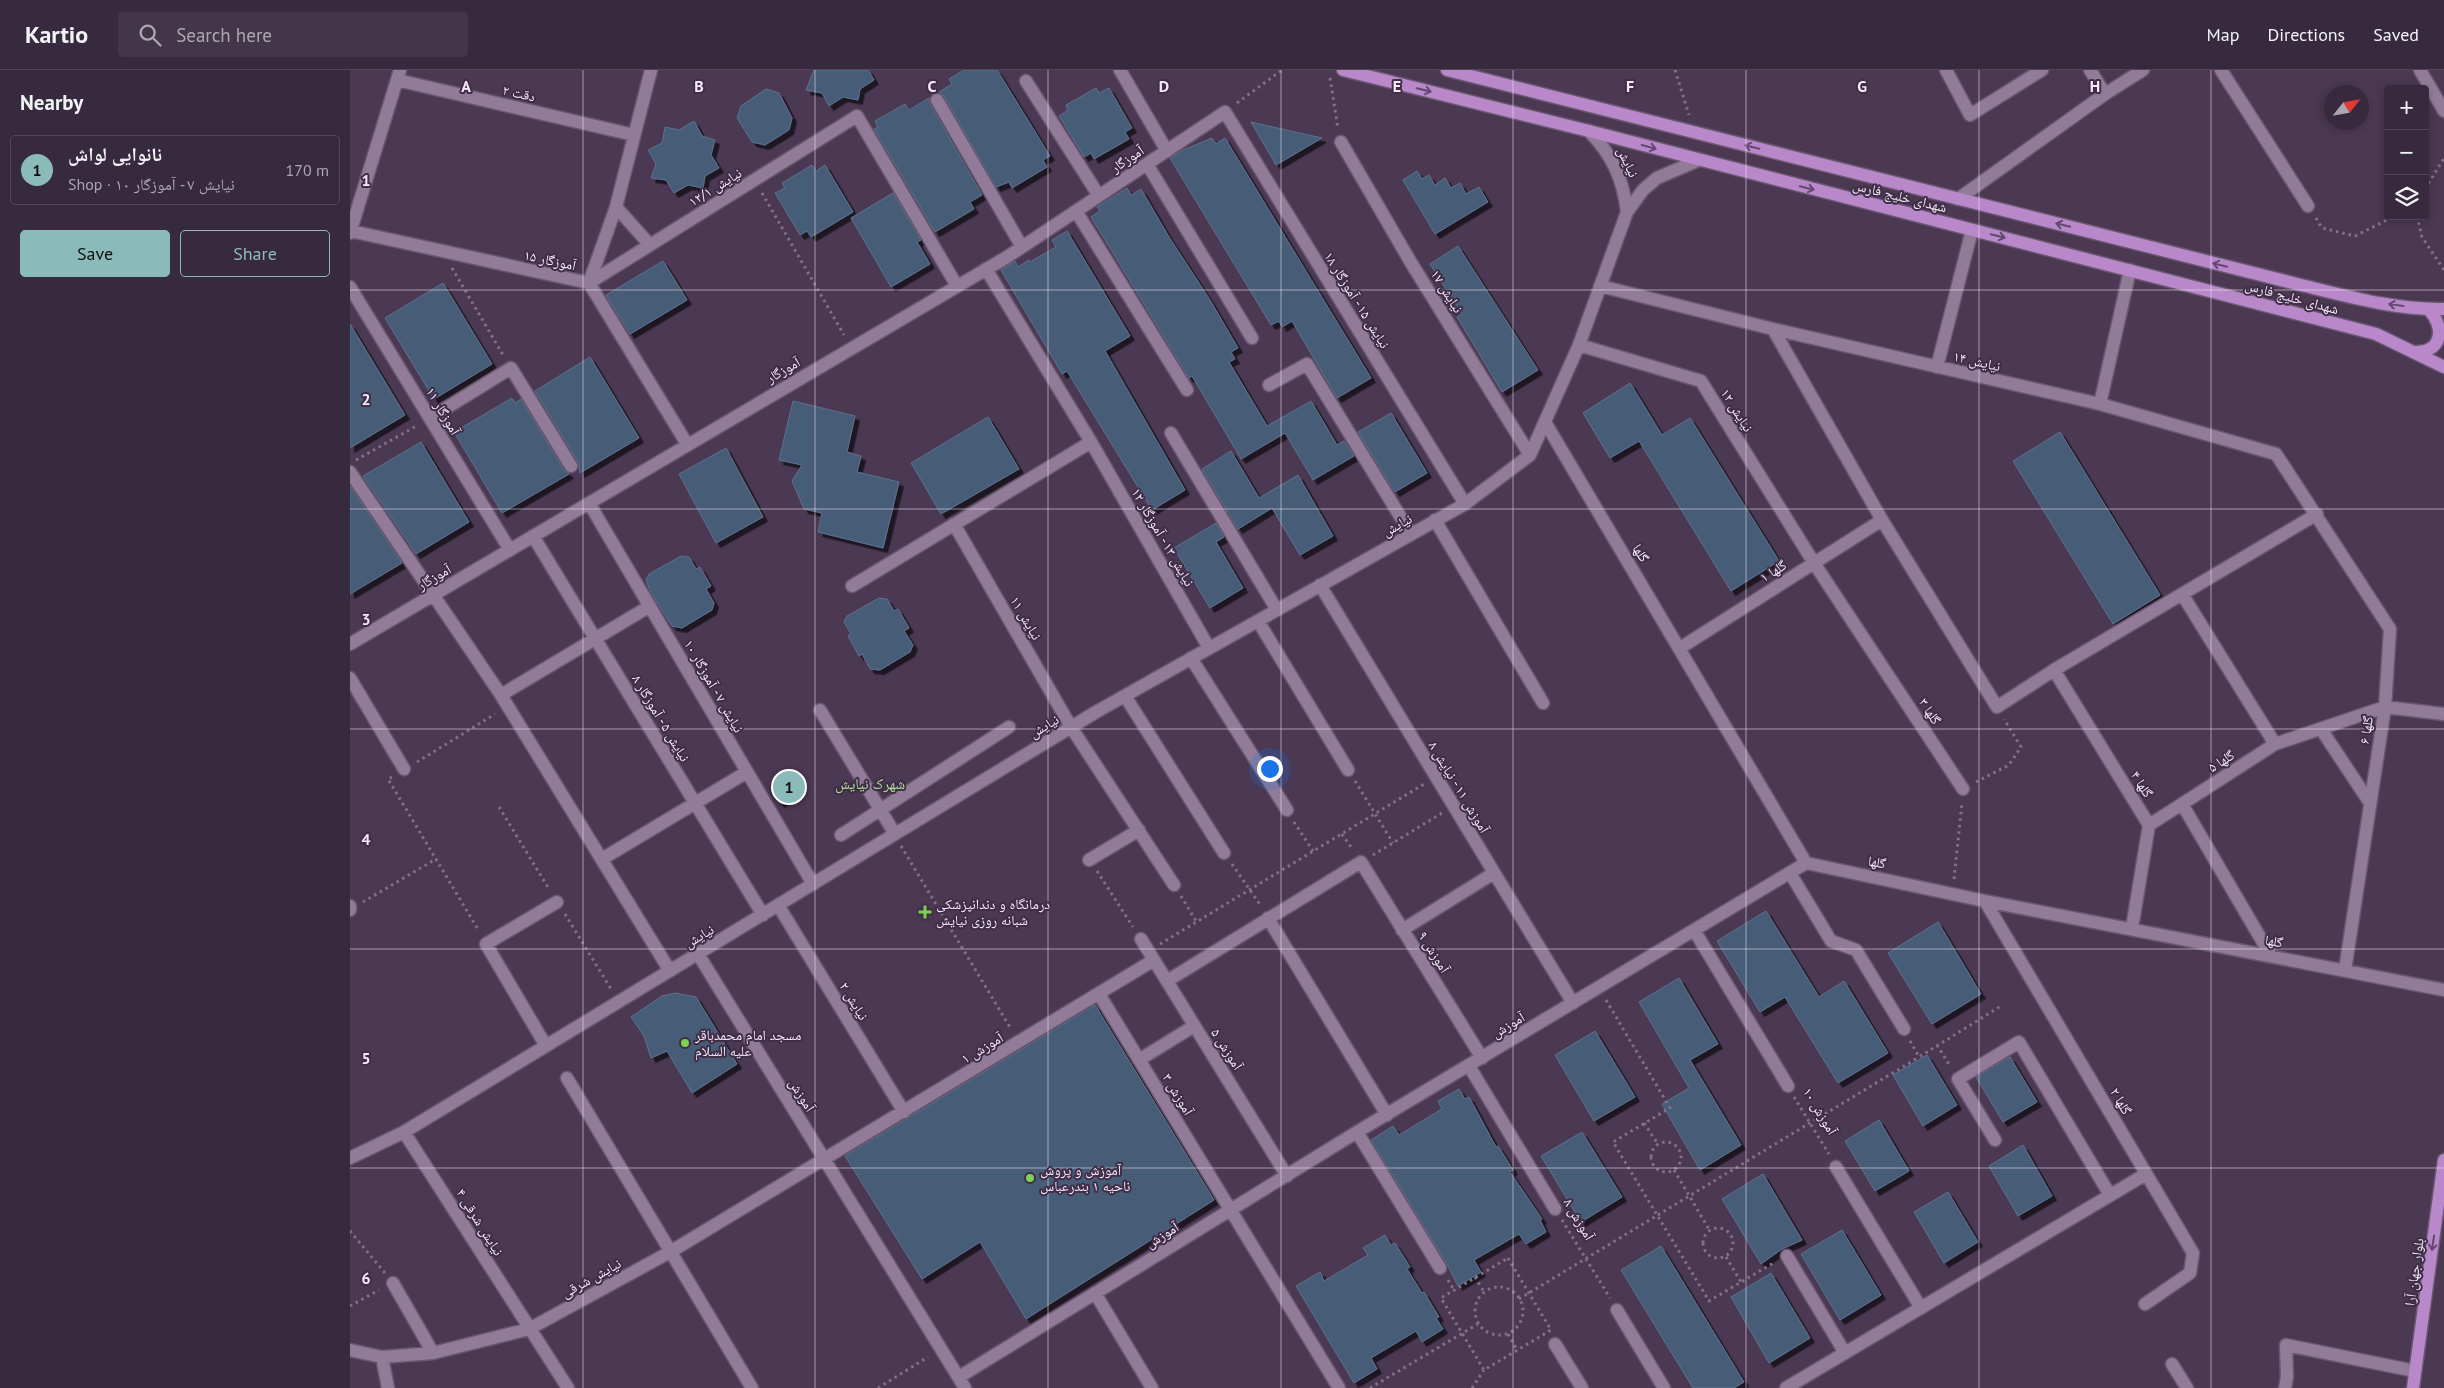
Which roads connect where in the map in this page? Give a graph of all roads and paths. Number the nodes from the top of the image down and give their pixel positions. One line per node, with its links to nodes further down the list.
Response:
1 (651, 70): 22 (street)
2 (1120, 70): 24 (street)
3 (1282, 70): 19 (path)
4 (1329, 70): 23 (path)
5 (1343, 70): 20 (main road, شهدای خلیج فارس, one-way to 20)
6 (1447, 70): 21 (main road, شهدای خلیج فارس)
7 (1675, 70): 21 (path)
8 (1946, 70): 9 (street)
9 (2042, 70)
10 (2090, 70): 16 (street)
11 (2143, 70): 16 (street)
12 (2221, 70): 32 (street)
13 (2420, 70): 18 (street)
14 (398, 75): 22 (street, دقت ۲); 39 (street)
15 (1026, 81): 30 (street)
16 (2106, 94): 31 (street)
17 (937, 100): 41 (street)
18 (2444, 111)
19 (1225, 112): 24 (street, آموزگار); 73 (street, نیایش ۱۵ - آموزگار ۱۸)
20 (1589, 131): 26 (main road, شهدای خلیج فارس, one-way to 26); 35 (street, نیایش)
21 (1695, 132): 31 (main road, شهدای خلیج فارس, one-way to 21)
22 (634, 135): 33 (street)
23 (1341, 142): 68 (street, نیایش ۱۷)
24 (1167, 151): 27 (street, آموزگار)
25 (2444, 158): 29 (path)
26 (1699, 160): 35 (street, نیایش); 38 (main road, شهدای خلیج فارس, one-way to 38)
27 (1147, 164): 30 (street, آموزگار); 53 (street)
28 (754, 180): 40 (street, نیایش ۱۲/۱); 47 (street, نیایش ۱۲/۱); 55 (path)
29 (2429, 182)
30 (1099, 196): 34 (street, آموزگار)
31 (1958, 199): 51 (main road, شهدای خلیج فارس, one-way to 31)
32 (2308, 206): 36 (path)
33 (616, 207): 40 (street); 46 (street)
34 (1076, 211): 41 (street, آموزگار); 61 (street)
35 (1627, 212): 48 (street, نیایش)
36 (2387, 220)
37 (2418, 220): 45 (path)
38 (1972, 230): 44 (main road, شهدای خلیج فارس, one-way to 44); 57 (street)
39 (350, 232): 42 (street, آموزگار ۱۵)
40 (650, 245): 46 (street, نیایش ۱۲/۱)
41 (1022, 247): 43 (street, آموزگار)
42 (442, 253): 46 (street, آموزگار ۱۵); 59 (path)
43 (986, 270): 47 (street, آموزگار); 66 (street, نیایش ۱۳ - آموزگار ۱۲)
44 (2130, 270): 56 (main road, شهدای خلیج فارس); 62 (street)
45 (2444, 270)
46 (589, 283): 67 (street, آموزگار ۱۵)
47 (957, 286): 55 (street, آموزگار)
48 (1600, 286): 52 (street, نیایش ۱۴); 54 (street, نیایش)
49 (350, 287): 63 (street, آموزگار ۱۱)
50 (2444, 309): 51 (main road, شهدای خلیج فارس)
51 (2429, 310): 56 (main road)
52 (1773, 329): 57 (street, نیایش ۱۴); 76 (street)
53 (1252, 338)
54 (1579, 345): 64 (street, نیایش); 81 (street, نیایش ۱۲)
55 (852, 348): 67 (street, آموزگار)
56 (2416, 352): 58 (main road, شهدای خلیج فارس)
57 (1937, 367): 62 (street, نیایش ۱۴)
58 (2444, 367)
59 (511, 368): 63 (street); 70 (street)
60 (1269, 385): 78 (street)
61 (1187, 390)
62 (2100, 404): 74 (street, نیایش ۱۴)
63 (430, 418): 69 (path); 80 (street, آموزگار ۱۱)
64 (1545, 422): 68 (street, نیایش); 92 (street, گلها)
65 (1171, 434): 87 (street)
66 (1091, 442): 77 (street); 91 (street, نیایش ۱۳ - آموزگار ۱۲)
67 (687, 444): 72 (street, آموزگار)
68 (1530, 455): 73 (street, نیایش)
69 (350, 464)
70 (570, 466)
71 (350, 472): 85 (street)
72 (589, 503): 79 (street, آموزگار); 86 (street, نیایش ۷ - آموزگار ۱۰)
73 (1465, 504): 75 (street, نیایش)
74 (2317, 514): 84 (street); 100 (street, گلها ۶)
75 (1435, 520): 78 (street, نیایش); 98 (street)
76 (1882, 520): 81 (street, گلها ۱); 99 (street)
77 (954, 524): 83 (street); 104 (street, نیایش ۱۱)
78 (1411, 534): 82 (street, نیایش)
79 (533, 536): 80 (street, آموزگار); 89 (street, نیایش ۵ - آموزگار ۸)
80 (510, 550): 85 (street, آموزگار)
81 (1814, 563): 92 (street, گلها ۱); 111 (street, گلها ۳)
82 (1320, 585): 87 (street, نیایش); 110 (street, آموزش ۱۱ - نیایش ۸)
83 (852, 586)
84 (2182, 594): 94 (street); 106 (street)
85 (433, 595): 90 (street, آموزگار); 97 (street)
86 (650, 606): 89 (street); 109 (street, نیایش ۷ - آموزگار ۱۰)
87 (1277, 610): 88 (street, نیایش)
88 (1258, 621): 91 (street, نیایش); 108 (street)
89 (595, 639): 97 (street); 112 (street, نیایش ۵ - آموزگار ۸)
90 (350, 642)
91 (1209, 648): 93 (street, نیایش)
92 (1680, 648): 130 (street, گلها)
93 (1191, 658): 96 (street, نیایش); 117 (street)
94 (2054, 670): 99 (street); 119 (street, گلها ۴)
95 (350, 678): 107 (street)
96 (1125, 696): 104 (street, نیایش); 125 (street)
97 (505, 700): 107 (path); 127 (street)
98 (1543, 703)
99 (1997, 707): 111 (path)
100 (2385, 707): 102 (street); 105 (street, گلها ۵); 113 (street, گلها ۶)
101 (820, 710): 116 (street)
102 (2444, 714)
103 (1009, 727): 116 (street)
104 (1072, 727): 120 (street, نیایش ۱۱); 121 (street, نیایش)
105 (2321, 728): 106 (street, گلها ۵); 113 (street)
106 (2275, 744): 114 (street, گلها ۵)
107 (404, 769): 126 (path)
108 (1348, 770): 118 (path)
109 (747, 772): 112 (street); 133 (street, نیایش ۷ - آموزگار ۱۰)
110 (1435, 777): 115 (street, آموزش ۱۱ - نیایش ۸); 118 (path)
111 (1963, 789): 136 (path)
112 (695, 803): 127 (street); 141 (street, نیایش ۵ - آموزگار ۸)
113 (2370, 803): 152 (street, گلها ۶)
114 (2182, 804): 119 (street, گلها ۵); 151 (street)
115 (1452, 807): 123 (path); 131 (street, آموزش ۱۱ - نیایش ۸)
116 (880, 810): 121 (street); 122 (street)
117 (1287, 810): 124 (path)
118 (1376, 814): 123 (path); 124 (path)
119 (2149, 825): 144 (street)
120 (1139, 830): 128 (street); 134 (street, نیایش ۱۱)
121 (895, 834): 133 (street, نیایش); 162 (path)
122 (841, 835)
123 (1393, 842): 129 (path)
124 (1313, 851): 135 (path)
125 (1224, 853): 135 (path)
126 (436, 859): 140 (path); 148 (path)
127 (602, 860): 153 (street)
128 (1090, 860): 147 (path)
129 (1361, 862): 142 (street); 145 (street, آموزش ۹)
130 (1806, 863): 132 (street, آموزش); 136 (street, گلها)
131 (1494, 873): 145 (street); 158 (street, آموزش ۱۱ - نیایش ۸)
132 (1790, 874): 146 (street, آموزش); 161 (street)
133 (813, 884): 139 (street, نیایش)
134 (1174, 885): 143 (path)
135 (1250, 888): 142 (path); 143 (path)
136 (1953, 892): 137 (street, گلها)
137 (1985, 900): 144 (street, گلها); 185 (street, گلها ۲)
138 (557, 902): 148 (street)
139 (778, 906): 141 (street, نیایش); 172 (street, نیایش ۲)
140 (351, 908)
141 (763, 915): 149 (street, نیایش)
142 (1268, 918): 154 (street); 173 (street)
143 (1196, 921): 150 (path)
144 (2132, 928): 151 (street, گلها)
145 (1402, 930): 166 (street, آموزش ۹)
146 (1694, 930): 155 (street, آموزش); 171 (street, آموزش ۱۰)
147 (1141, 939): 150 (street, آموزش ۵)
148 (486, 944): 164 (street)
149 (698, 954): 153 (street, نیایش); 181 (street, آموزش)
150 (1151, 955): 154 (street, آموزش ۵); 157 (street, آموزش ۱)
151 (2271, 956): 152 (street, گلها)
152 (2345, 970): 156 (street, گلها)
153 (670, 972): 164 (street, نیایش)
154 (1167, 981): 160 (street, آموزش ۵)
155 (1599, 988): 158 (street, آموزش); 174 (path)
156 (2444, 990)
157 (1099, 994): 162 (street, آموزش ۱); 167 (street, آموزش ۳)
158 (1573, 1003): 166 (street, آموزش)
159 (2001, 1006): 163 (path)
160 (1194, 1026): 167 (street); 186 (street, آموزش ۵)
161 (1904, 1029): 165 (path)
162 (1019, 1043): 172 (street, آموزش ۱)
163 (1937, 1045): 165 (path); 170 (path)
164 (546, 1046): 176 (street, نیایش)
165 (1919, 1056): 175 (path)
166 (1482, 1058): 168 (street, آموزش)
167 (1140, 1060): 190 (street, آموزش ۳)
168 (1469, 1066): 173 (street, آموزش); 189 (street, آموزش ۸)
169 (567, 1078): 194 (street)
170 (1958, 1079): 178 (street); 187 (street)
171 (1788, 1086): 175 (path, آموزش ۱۰)
172 (904, 1112): 181 (street, آموزش ۱)
173 (1387, 1115): 177 (street, آموزش)
174 (1644, 1123): 179 (path); 191 (path)
175 (1810, 1123): 183 (path, آموزش ۱۰); 188 (path)
176 (404, 1132): 180 (street, نیایش); 211 (street, نیایش شرقی ۴)
177 (1357, 1132): 186 (street, آموزش); 198 (street)
178 (1995, 1140)
179 (1658, 1144): 184 (path); 184 (path)
180 (350, 1158)
181 (825, 1160): 194 (street, نیایش شرقی); 216 (street, آموزش)
182 (2444, 1160): 223 (main road, بلوار جهان آرا, one-way to 223)
183 (1836, 1167): 208 (street)
184 (1674, 1170): 188 (path)
185 (2146, 1174): 187 (street); 206 (street, گلها ۲)
186 (1287, 1176): 190 (street, آموزش)
187 (2110, 1195): 208 (street)
188 (1689, 1196): 191 (path); 193 (path)
189 (1555, 1209): 197 (path, آموزش ۸)
190 (1230, 1210): 203 (street, آموزش); 230 (street, آموزش ۳)
191 (1658, 1214): 197 (path); 200 (path)
192 (350, 1231): 201 (path)
193 (1710, 1231): 196 (path); 196 (path)
194 (670, 1252): 211 (street, نیایش شرقی); 227 (street)
195 (1787, 1256): 200 (path); 219 (street)
196 (1726, 1257): 200 (path)
197 (1585, 1258): 204 (path); 209 (path, آموزش ۸)
198 (1440, 1268)
199 (1475, 1277): 202 (path); 204 (path); 212 (path)
200 (1741, 1282)
201 (393, 1283): 207 (path); 218 (street)
202 (1484, 1292): 205 (path); 210 (path)
203 (1095, 1293): 224 (street, آموزش); 229 (street)
204 (1529, 1293): 205 (path); 217 (path)
205 (1519, 1299): 213 (path)
206 (2145, 1304)
207 (350, 1306)
208 (1921, 1308): 219 (street)
209 (1616, 1310): 234 (street)
210 (1478, 1324): 212 (path); 213 (path)
211 (529, 1330): 218 (street, نیایش شرقی); 226 (street, نیایش شرقی ۴)
212 (1462, 1333): 222 (path); 231 (path)
213 (1508, 1334): 217 (path)
214 (1555, 1344): 233 (street)
215 (350, 1350): 220 (street, نیایش شرقی)
216 (942, 1350): 224 (street, آموزش); 228 (path)
217 (1517, 1350): 222 (path)
218 (433, 1352): 220 (street, نیایش شرقی)
219 (1845, 1353): 235 (street)
220 (382, 1357): 225 (street)
221 (2172, 1364): 236 (street)
222 (1484, 1370): 232 (path)
223 (2415, 1371): 237 (street); 238 (main road, بلوار جهان آرا)
224 (962, 1383)
225 (388, 1388)
226 (568, 1388)
227 (752, 1388)
228 (878, 1388)
229 (1152, 1388)
230 (1339, 1388)
231 (1370, 1388)
232 (1472, 1388)
233 (1582, 1388)
234 (1664, 1388)
235 (1786, 1388)
236 (2186, 1388)
237 (2285, 1388)
238 (2413, 1388)

